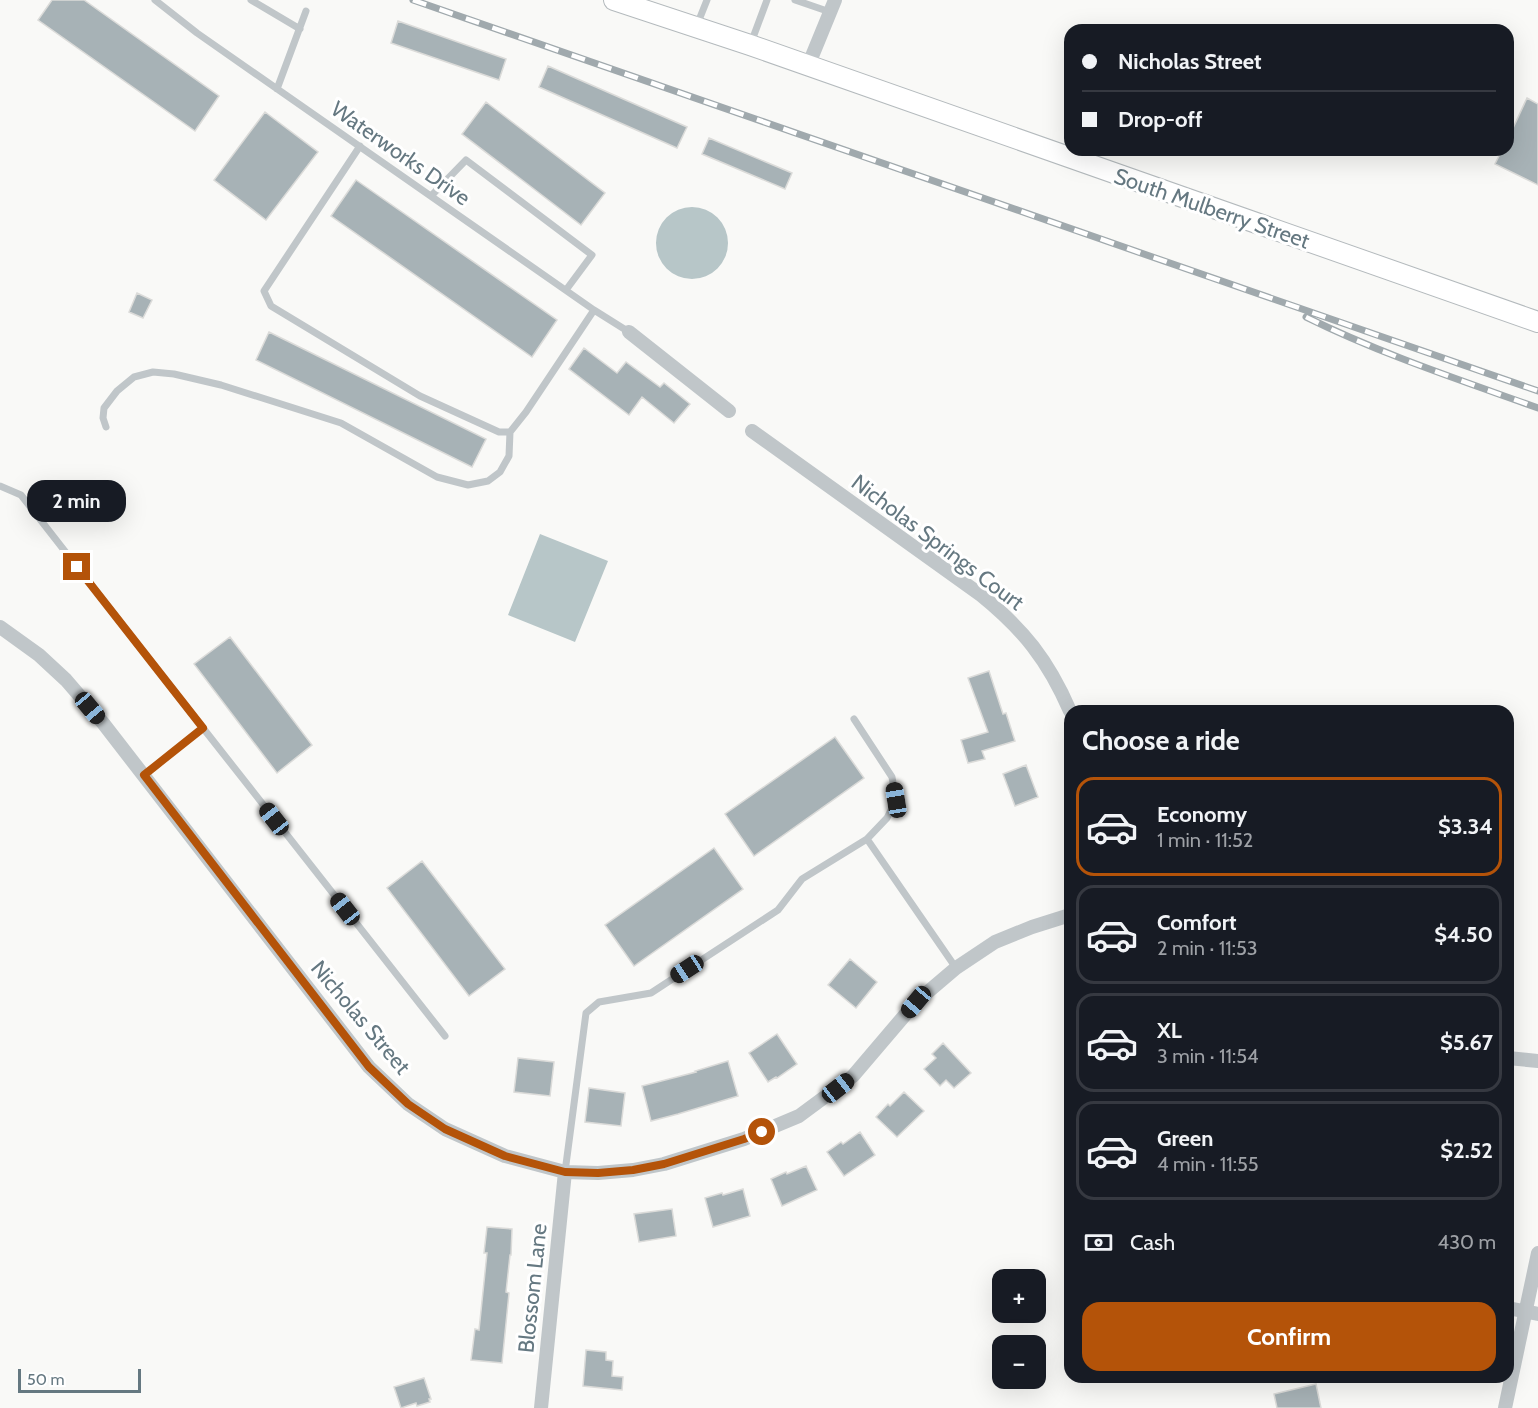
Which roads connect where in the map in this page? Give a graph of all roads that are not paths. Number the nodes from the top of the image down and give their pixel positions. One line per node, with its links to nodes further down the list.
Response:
1 (155, 0): 13 (lane, Waterworks Drive)
2 (251, 0): 10 (lane)
3 (614, 0): 9 (main road, South Mulberry Street)
4 (707, 0): 9 (lane)
5 (767, 0): 11 (lane)
6 (795, 0): 8 (lane)
7 (306, 11): 10 (lane)
8 (830, 12): 12 (street)
9 (696, 27): 11 (main road, South Mulberry Street)
10 (300, 28): 13 (lane)
11 (750, 45): 12 (main road, South Mulberry Street)
12 (808, 66): 15 (main road, South Mulberry Street)
13 (278, 89): 14 (lane, Waterworks Drive)
14 (360, 146): 17 (lane, Waterworks Drive); 25 (lane)
15 (1064, 156)
16 (1065, 156): 20 (main road, South Mulberry Street)
17 (431, 196): 18 (lane, Waterworks Drive); 18 (lane)
18 (566, 290): 19 (lane, Waterworks Drive)
19 (594, 310): 21 (lane, Waterworks Drive); 25 (lane)
20 (1538, 322)
21 (629, 332): 22 (street)
22 (729, 411)
23 (106, 427): 25 (lane)
24 (752, 431): 28 (street, Nicholas Springs Court)
25 (510, 432)
26 (0, 486): 30 (lane)
27 (0, 627): 31 (street, Nicholas Street)
28 (1067, 705)
29 (854, 719): 32 (lane)
30 (203, 728): 31 (lane); 35 (lane)
31 (144, 775): 38 (street, Nicholas Street)
32 (867, 839): 34 (lane); 38 (lane)
33 (1064, 917): 34 (street, Nicholas Street)
34 (956, 968): 38 (street, Nicholas Street)
35 (445, 1036)
36 (1514, 1059): 37 (street)
37 (1538, 1061)
38 (565, 1172): 44 (street, Blossom Lane)
39 (1538, 1253): 41 (street)
40 (1514, 1309): 41 (street)
41 (1532, 1313): 42 (street)
42 (1514, 1376)
43 (1512, 1383): 45 (street)
44 (541, 1408)
45 (1505, 1408)

